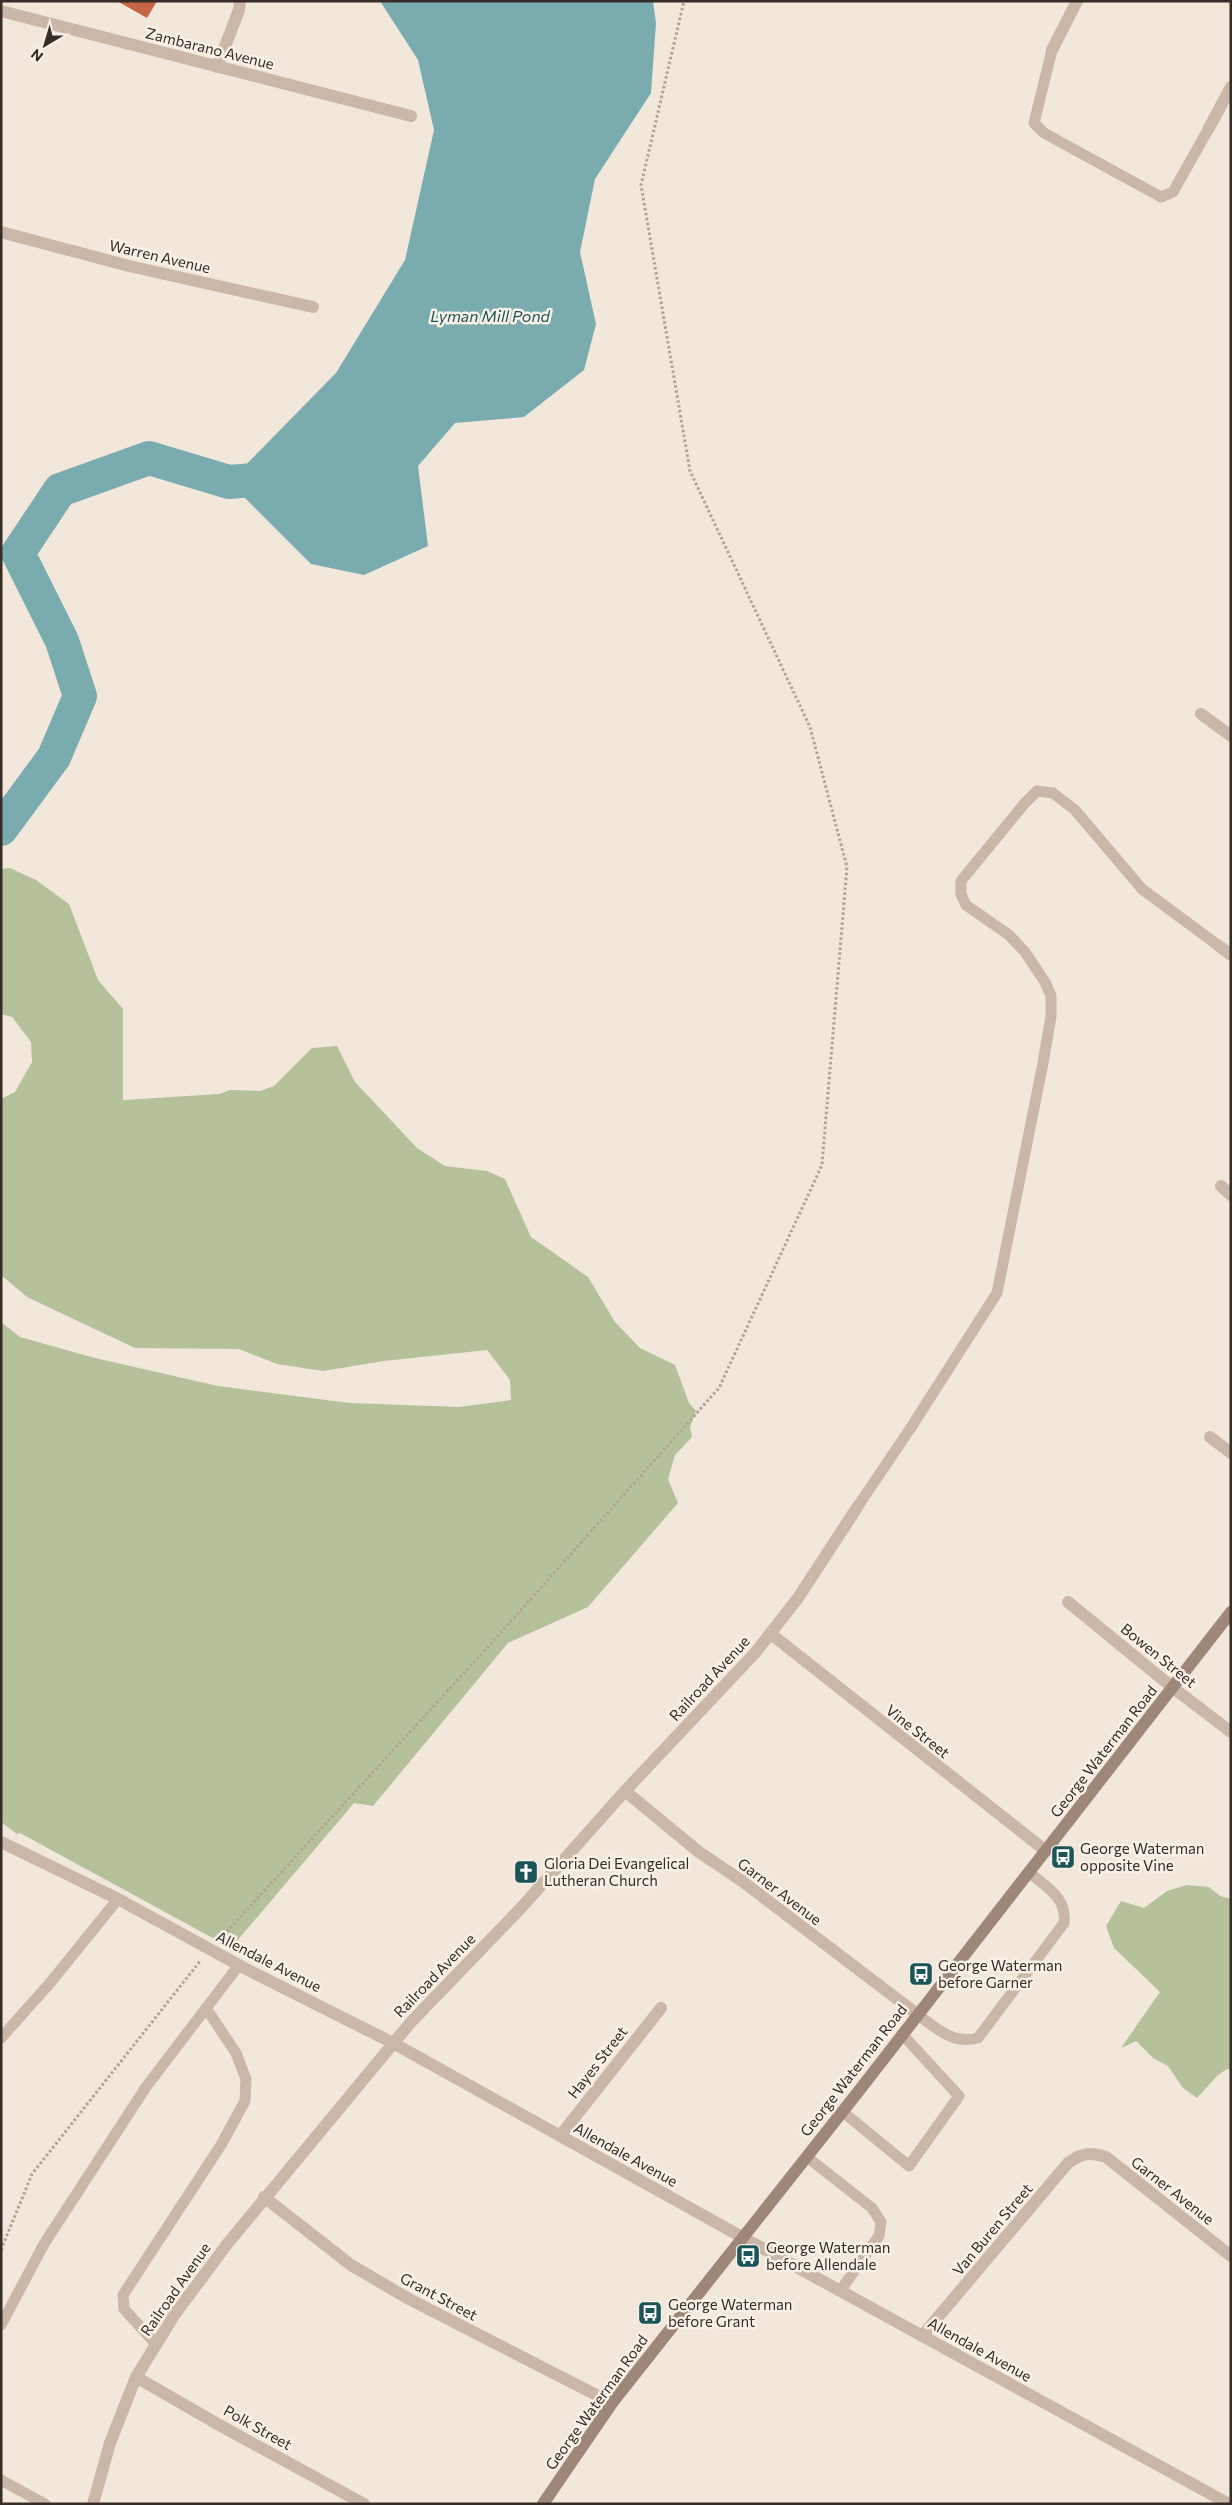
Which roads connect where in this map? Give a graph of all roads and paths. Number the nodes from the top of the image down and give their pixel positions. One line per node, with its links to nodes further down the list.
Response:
1 (240, 1): 6 (street)
2 (684, 1): 29 (path)
3 (1077, 1): 5 (street)
4 (6, 8): 6 (street, Zambarano Avenue)
5 (1052, 50): 9 (lane)
6 (218, 67): 8 (street, Zambarano Avenue)
7 (1231, 86): 9 (street)
8 (411, 116)
9 (1209, 128)
10 (1, 232): 11 (street, Warren Avenue)
11 (313, 307)
12 (1201, 714): 13 (street)
13 (1231, 736)
14 (1219, 946): 15 (street); 18 (lane)
15 (1231, 955)
16 (1210, 1437): 17 (street)
17 (1231, 1453)
18 (858, 1506): 21 (street, Railroad Avenue)
19 (1068, 1602): 22 (street, Bowen Street)
20 (1231, 1612): 22 (main road, George Waterman Road)
21 (771, 1634): 24 (street, Railroad Avenue); 26 (street, Vine Street)
22 (1172, 1687): 23 (street, Bowen Street); 26 (main road, George Waterman Road)
23 (1231, 1732)
24 (625, 1791): 33 (street, Garner Avenue); 36 (street, Railroad Avenue)
25 (1, 1842): 28 (street, Allendale Avenue)
26 (1046, 1851): 27 (main road, George Waterman Road)
27 (1029, 1872): 33 (main road, George Waterman Road); 33 (lane)
28 (118, 1899): 29 (street, Allendale Avenue); 35 (lane)
29 (210, 1949): 30 (street, Allendale Avenue); 43 (path)
30 (239, 1965): 31 (lane); 36 (street, Allendale Avenue)
31 (206, 2008): 46 (lane); 48 (lane)
32 (660, 2008): 38 (street, Hayes Street)
33 (917, 2014): 34 (main road, George Waterman Road)
34 (902, 2034): 37 (main road, George Waterman Road); 37 (lane)
35 (1, 2038)
36 (393, 2043): 38 (street, Allendale Avenue); 41 (street, Railroad Avenue)
37 (842, 2112): 40 (main road, George Waterman Road)
38 (560, 2136): 42 (street, Allendale Avenue)
39 (1093, 2152): 44 (street, Garner Avenue); 47 (street, Van Buren Street)
40 (806, 2157): 42 (main road, George Waterman Road); 45 (lane)
41 (264, 2197): 48 (street, Railroad Avenue); 50 (street, Grant Street)
42 (742, 2238): 45 (street, Allendale Avenue); 50 (main road, George Waterman Road)
43 (1, 2250)
44 (1231, 2256)
45 (840, 2291): 47 (street, Allendale Avenue)
46 (1, 2324)
47 (922, 2336): 56 (street, Allendale Avenue)
48 (155, 2343): 49 (street, Railroad Avenue)
49 (136, 2377): 53 (street, Railroad Avenue); 54 (street, Polk Street)
50 (612, 2403): 55 (main road, George Waterman Road)
51 (1, 2480): 52 (lane)
52 (45, 2504)
53 (93, 2504)
54 (364, 2504)
55 (543, 2504)
56 (1229, 2504)

